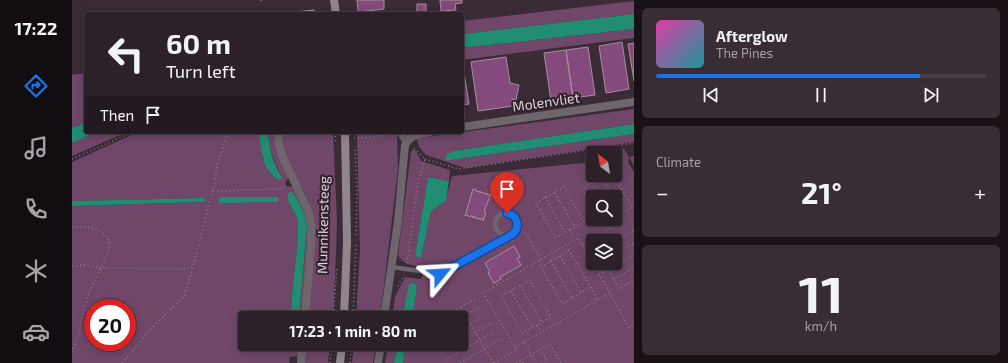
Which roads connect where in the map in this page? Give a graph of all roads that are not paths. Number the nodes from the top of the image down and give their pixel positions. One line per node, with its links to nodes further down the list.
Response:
1 (334, 0): 2 (main road)
2 (336, 12)
3 (634, 102): 4 (street, Molenvliet)
4 (464, 127)
5 (278, 134): 12 (street, Munnikensteeg)
6 (344, 134): 13 (main road, Munnikensteeg)
7 (402, 134): 9 (street)
8 (417, 134): 9 (street)
9 (407, 141): 11 (street)
10 (510, 235): 10 (lane); 11 (lane)
11 (392, 267): 14 (street)
12 (306, 311)
13 (344, 311)
14 (385, 311)
15 (301, 351): 18 (street)
16 (341, 351): 19 (main road)
17 (380, 351): 20 (street)
18 (301, 363)
19 (340, 363)
20 (378, 363)

